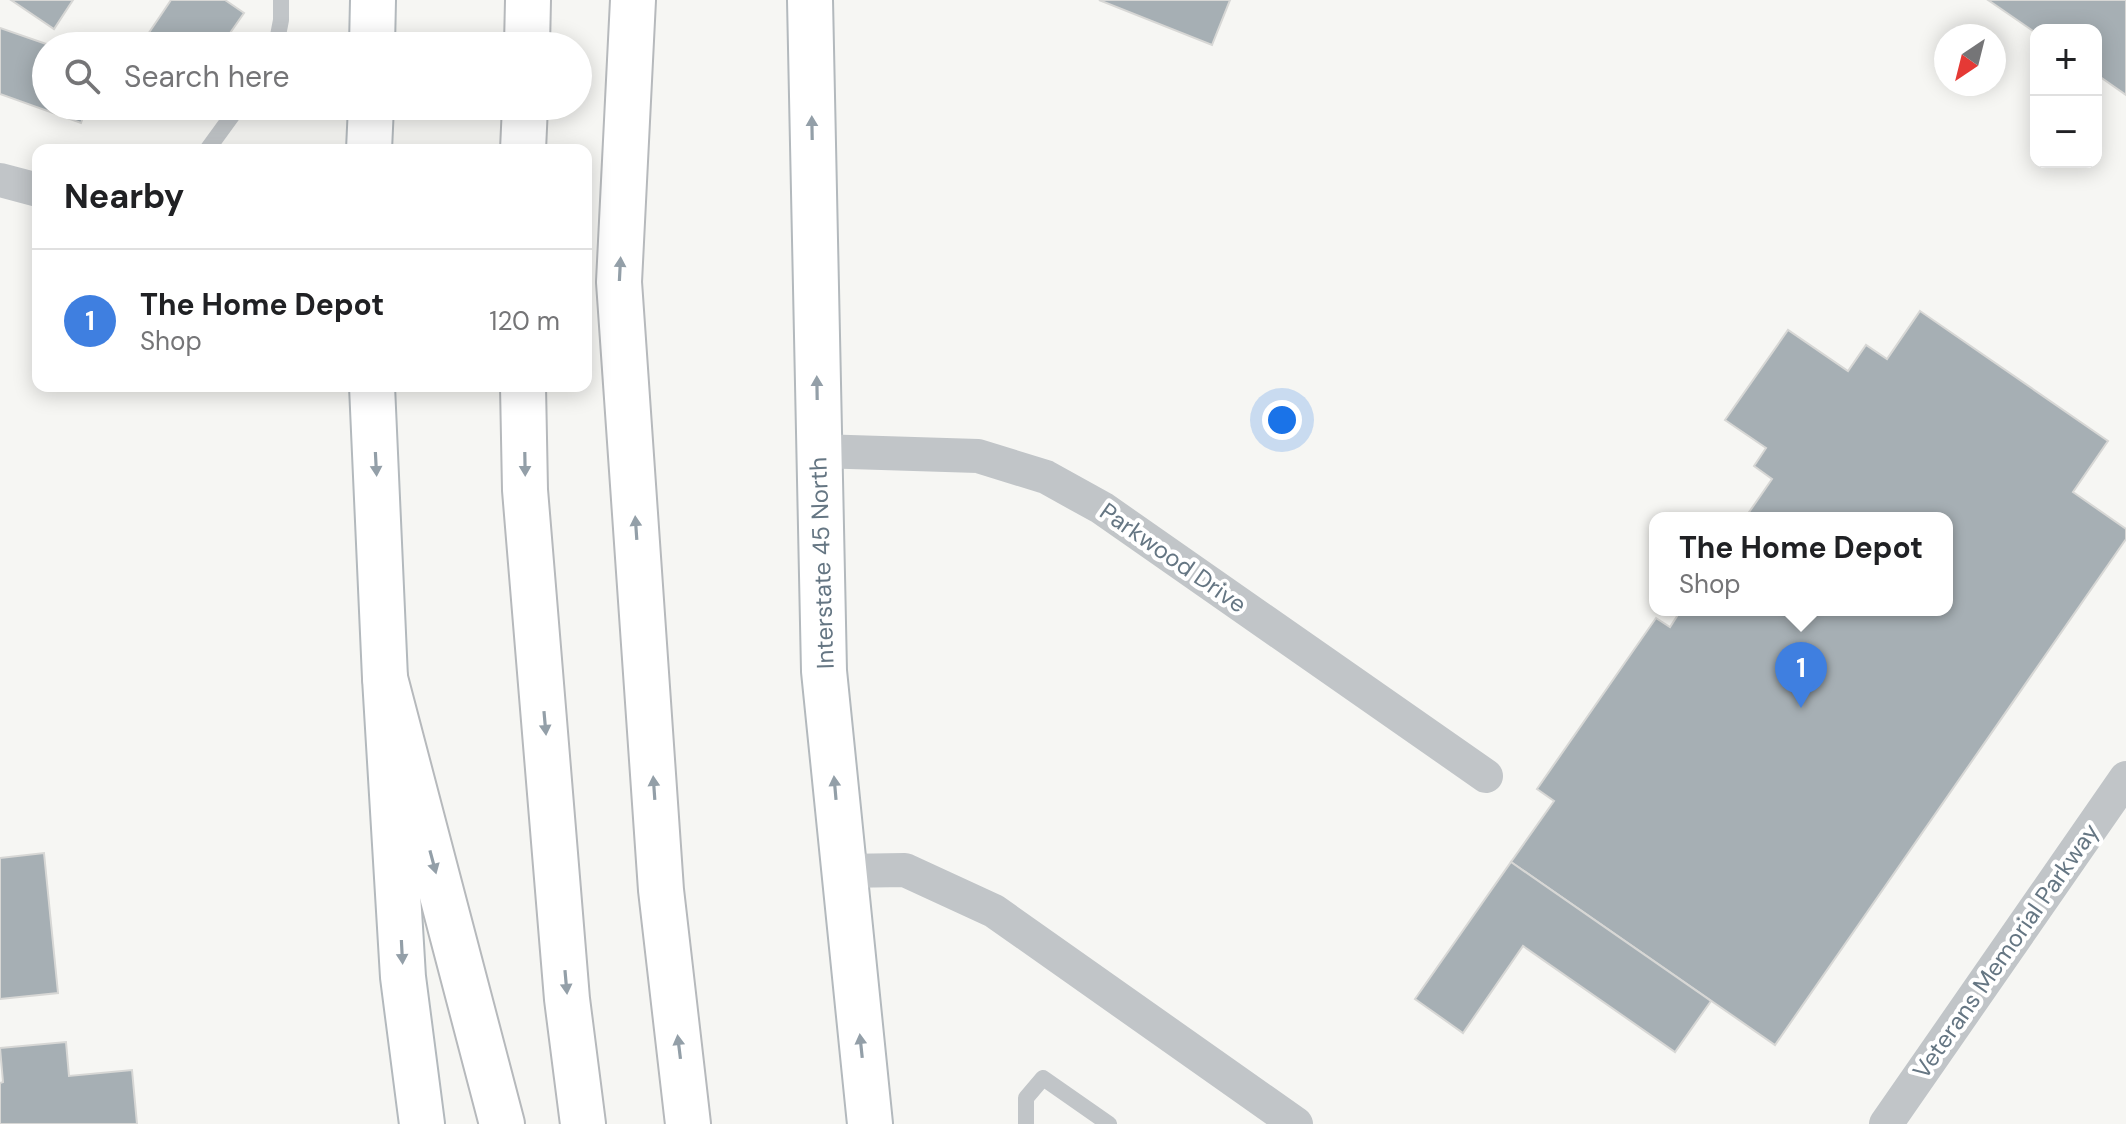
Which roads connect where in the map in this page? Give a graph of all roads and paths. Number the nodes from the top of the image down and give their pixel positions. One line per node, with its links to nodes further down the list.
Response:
1 (281, 0): 6 (lane)
2 (373, 0): 7 (main road)
3 (528, 0): 8 (main road)
4 (633, 0): 27 (main road, one-way to 4)
5 (810, 0): 19 (main road, Interstate 45 North, one-way to 5)
6 (279, 32)
7 (372, 32)
8 (527, 32)
9 (229, 120): 12 (lane)
10 (370, 120): 13 (main road)
11 (524, 120): 14 (main road)
12 (211, 144)
13 (369, 144)
14 (523, 144)
15 (0, 180): 16 (street)
16 (32, 188)
17 (372, 392): 20 (main road, one-way to 20)
18 (523, 392): 26 (main road, one-way to 26)
19 (818, 451): 21 (street, Parkwood Drive); 23 (main road, Interstate 45 North, one-way to 19)
20 (385, 678): 24 (main road, one-way to 24); 25 (main road, one-way to 25)
21 (1486, 776)
22 (2126, 778): 32 (street, Veterans Memorial Parkway)
23 (842, 871): 28 (main road, Interstate 45 North, one-way to 23); 31 (street)
24 (422, 1124)
25 (502, 1124)
26 (583, 1124)
27 (688, 1124)
28 (870, 1124)
29 (1026, 1124): 30 (lane)
30 (1109, 1124)
31 (1296, 1124)
32 (1886, 1124)

